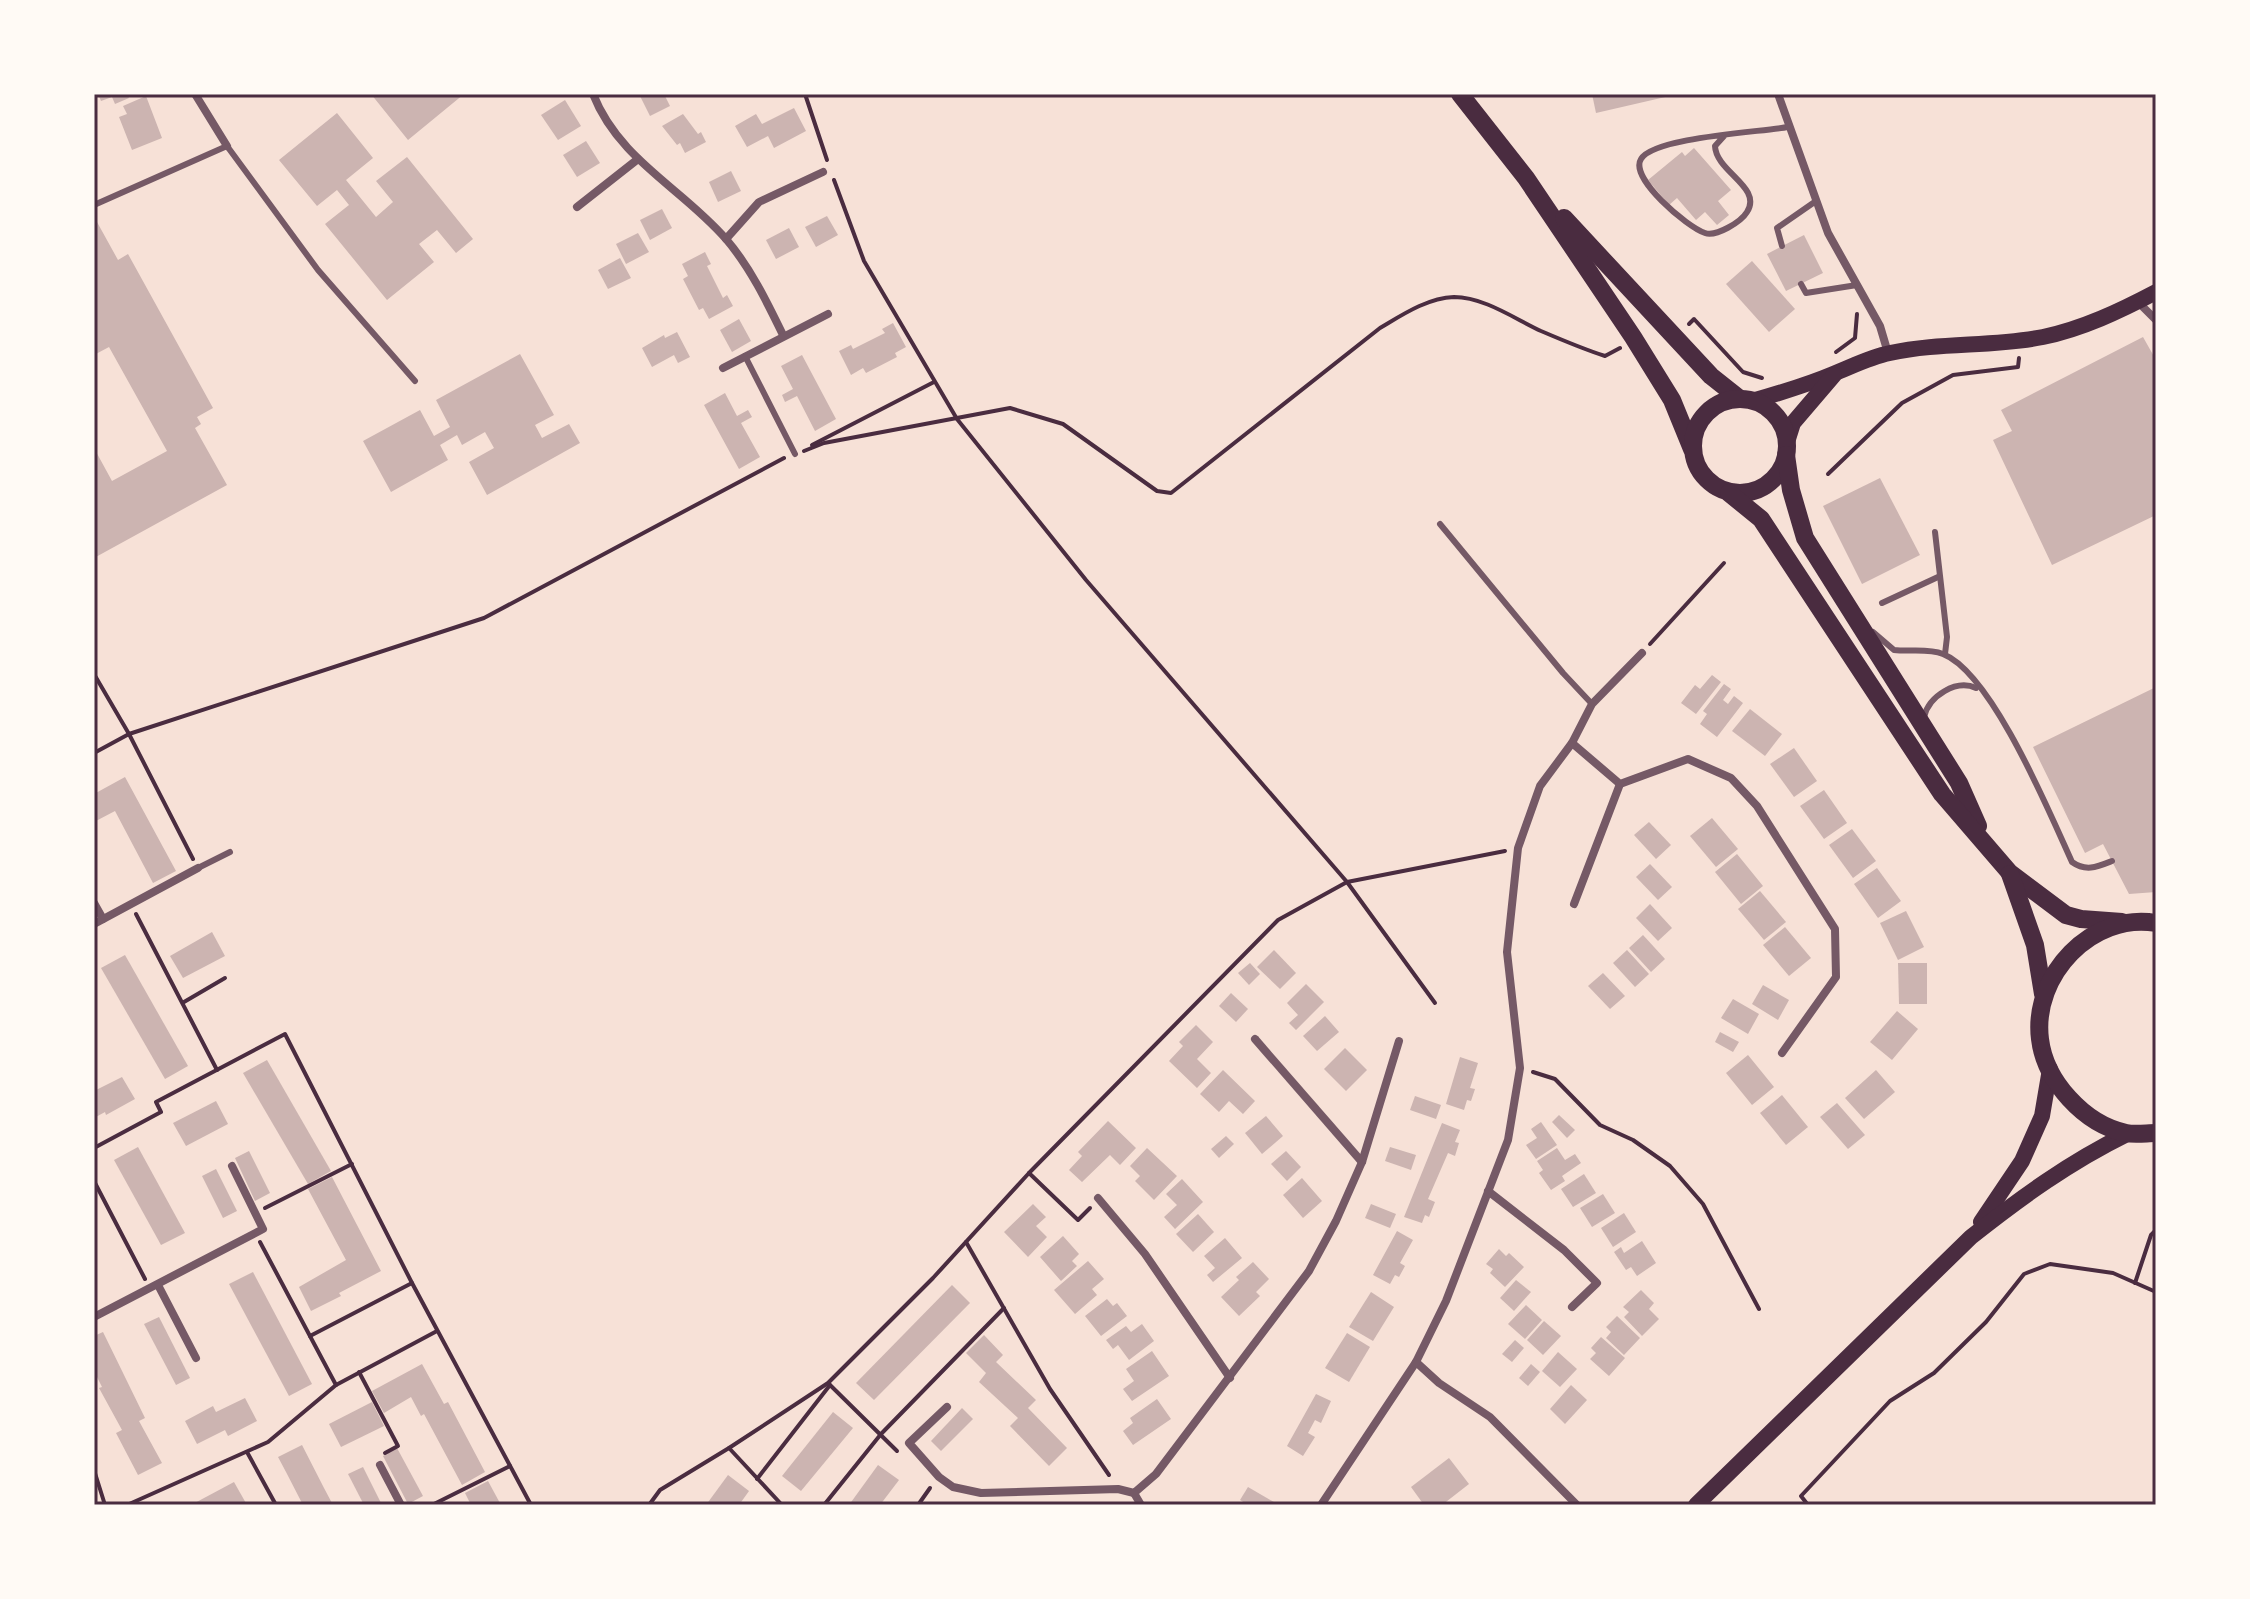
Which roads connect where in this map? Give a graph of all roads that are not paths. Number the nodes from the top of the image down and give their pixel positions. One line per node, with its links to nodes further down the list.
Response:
1 (195, 94): 7 (street)
2 (593, 94): 8 (street)
3 (1460, 94): 10 (main road)
4 (1778, 94): 5 (street)
5 (1788, 127): 6 (lane); 11 (street)
6 (1725, 135): 6 (lane)
7 (227, 146): 12 (lane); 27 (lane)
8 (638, 159): 13 (street); 14 (street)
9 (823, 172): 14 (street)
10 (1526, 178): 28 (main road); 29 (main road)
11 (1816, 201): 15 (lane); 17 (street)
12 (94, 205)
13 (577, 207)
14 (726, 239): 22 (street)
15 (1782, 246)
16 (1801, 284): 17 (lane)
17 (1857, 285): 23 (street)
18 (2156, 292): 19 (main road)
19 (2137, 302): 21 (street); 23 (main road)
20 (828, 314): 22 (street)
21 (2156, 320)
22 (783, 335): 24 (street)
23 (1888, 353): 25 (main road)
24 (745, 356): 26 (street); 31 (lane)
25 (1832, 365): 28 (main road); 30 (main road)
26 (723, 368)
27 (415, 381)
28 (1746, 400): 29 (main road); 30 (main road)
29 (1692, 449): 32 (main road)
30 (1787, 449): 32 (main road); 36 (main road)
31 (795, 454)
32 (1729, 493): 45 (main road)
33 (1440, 524): 41 (lane)
34 (1935, 532): 35 (lane)
35 (1938, 577): 37 (lane); 39 (lane)
36 (1838, 594): 39 (lane); 42 (main road)
37 (1882, 603)
38 (1642, 653): 41 (street)
39 (1945, 654): 40 (lane)
40 (1980, 690): 42 (lane); 47 (lane)
41 (1592, 704): 43 (street)
42 (1922, 724): 45 (main road)
43 (1572, 743): 44 (street); 64 (street)
44 (1620, 784): 51 (street); 58 (street)
45 (1984, 840): 49 (main road)
46 (230, 852): 48 (lane)
47 (2112, 861)
48 (198, 868): 52 (street)
49 (2010, 873): 53 (main road); 55 (main road)
50 (94, 903): 52 (street)
51 (1574, 904)
52 (98, 922)
53 (2122, 922): 54 (main road); 55 (main road)
54 (2156, 923)
55 (2043, 994): 59 (main road)
56 (1255, 1039): 62 (street)
57 (1399, 1041): 62 (street)
58 (1782, 1053)
59 (2050, 1069): 61 (main road); 66 (main road)
60 (2156, 1133): 61 (main road)
61 (2127, 1134): 66 (main road)
62 (1362, 1162): 72 (street)
63 (232, 1166): 67 (street)
64 (1488, 1191): 68 (street); 71 (street)
65 (1098, 1198): 72 (street)
66 (1971, 1237): 80 (main road)
67 (154, 1286): 69 (street); 70 (street)
68 (1572, 1307)
69 (94, 1317)
70 (196, 1358)
71 (1416, 1362): 78 (street); 79 (street)
72 (1230, 1378): 75 (street)
73 (947, 1407): 75 (street)
74 (380, 1465): 76 (street)
75 (1134, 1493): 77 (street)
76 (401, 1505)
77 (1141, 1505)
78 (1321, 1505)
79 (1577, 1505)
80 (1696, 1505)

